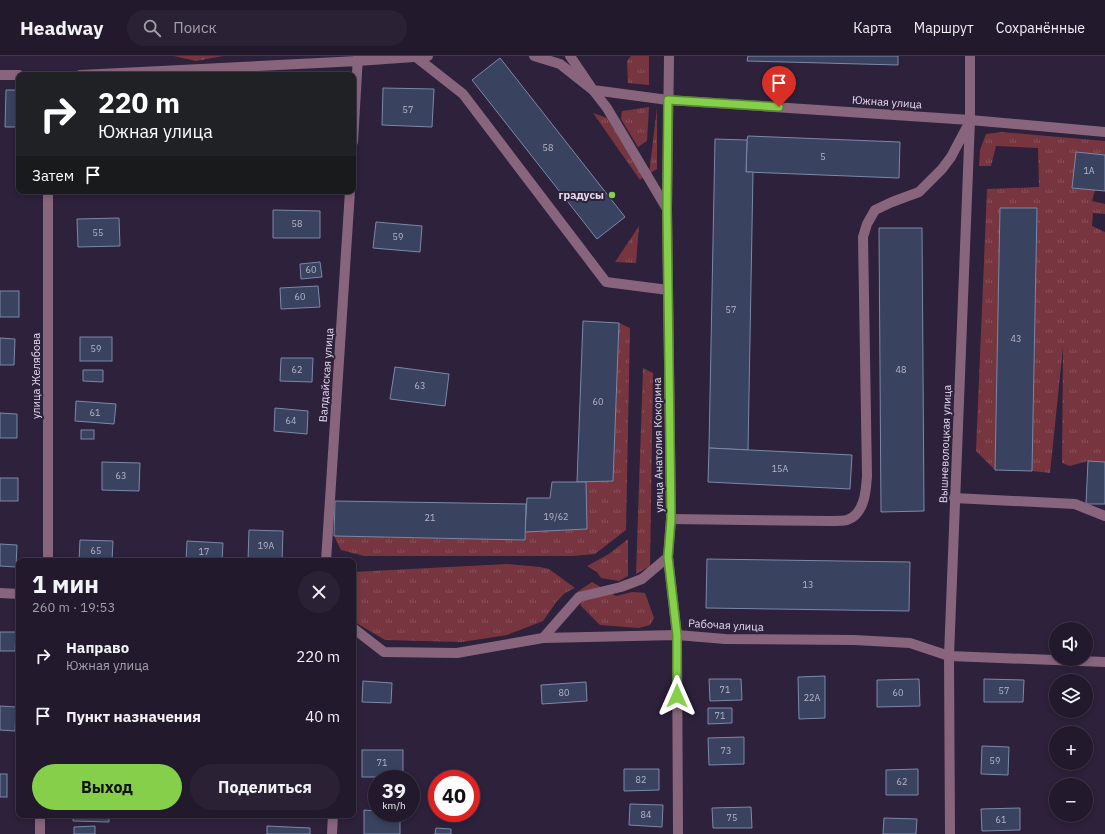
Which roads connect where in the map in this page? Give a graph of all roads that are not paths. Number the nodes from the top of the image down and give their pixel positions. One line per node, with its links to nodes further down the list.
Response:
1 (428, 56): 6 (street)
2 (534, 56): 11 (street)
3 (570, 56): 11 (street)
4 (669, 56): 13 (street, улица Анатолия Кокорина)
5 (970, 56): 14 (street, Вышневолоцкая улица)
6 (416, 57): 7 (street); 19 (street)
7 (358, 59): 8 (street); 12 (street)
8 (132, 72)
9 (0, 74): 10 (street)
10 (16, 75)
11 (593, 90): 13 (street, Южная улица); 18 (street)
12 (356, 92)
13 (668, 100): 14 (street, Южная улица); 18 (street, улица Анатолия Кокорина)
14 (970, 120): 15 (street, Южная улица); 20 (street, Вышневолоцкая улица); 22 (street)
15 (1105, 132)
16 (48, 194): 24 (street, улица Желябова)
17 (350, 194): 25 (street, Валдайская улица)
18 (667, 209): 19 (street, улица Анатолия Кокорина)
19 (668, 290): 22 (street, улица Анатолия Кокорина)
20 (954, 498): 21 (street); 31 (street, Вышневолоцкая улица)
21 (1105, 516)
22 (671, 519): 23 (street, улица Анатолия Кокорина)
23 (668, 557): 29 (street, улица Анатолия Кокорина); 30 (street)
24 (48, 558)
25 (326, 558)
26 (0, 593): 27 (street)
27 (16, 594)
28 (356, 630): 30 (street, Рабочая улица)
29 (677, 635): 30 (street, Рабочая улица); 31 (street, Рабочая улица); 37 (street, улица Анатолия Кокорина)
30 (543, 638)
31 (949, 656): 32 (street, Рабочая улица); 38 (street, Вышневолоцкая улица)
32 (1105, 662)
33 (40, 818): 35 (street)
34 (332, 818): 36 (street)
35 (40, 834)
36 (332, 834)
37 (678, 834)
38 (950, 834)

